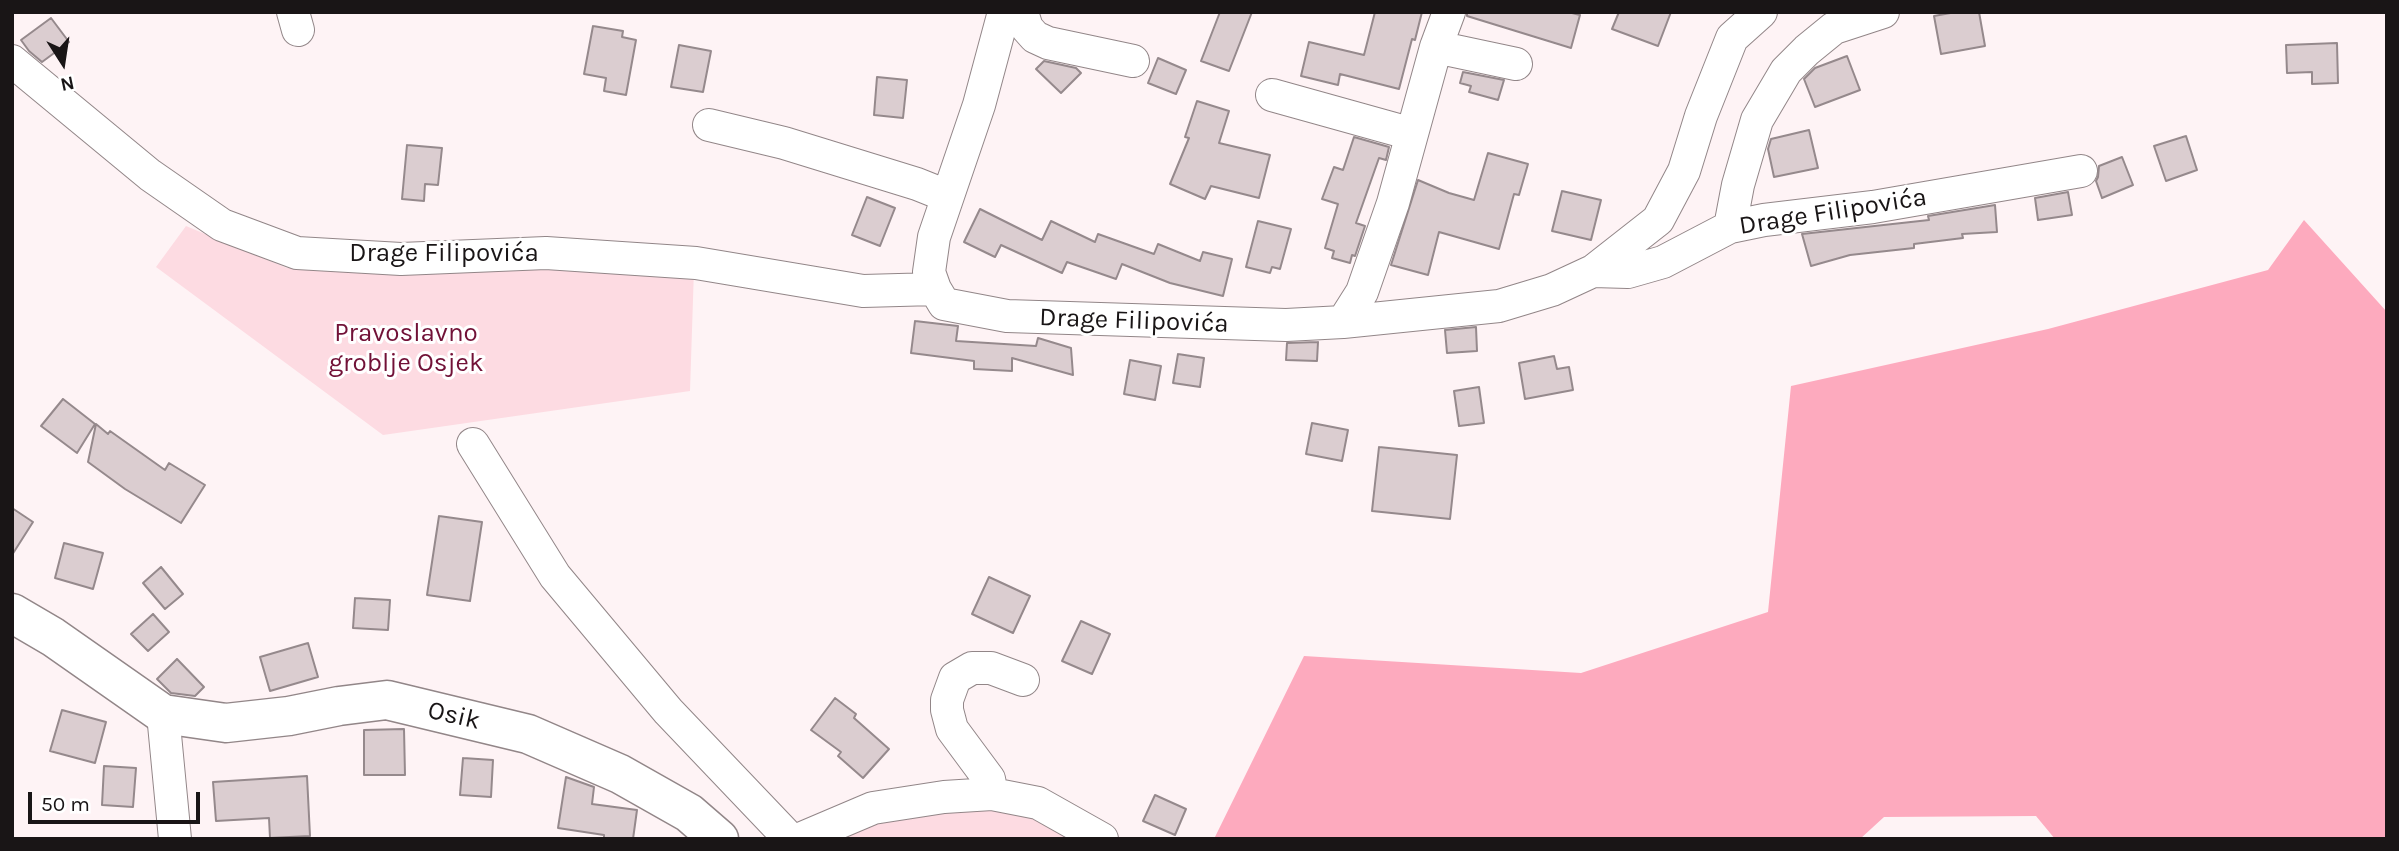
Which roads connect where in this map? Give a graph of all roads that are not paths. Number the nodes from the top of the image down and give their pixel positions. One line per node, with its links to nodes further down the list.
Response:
1 (1004, 12): 15 (street)
2 (1022, 12): 9 (street)
3 (1449, 12): 7 (street)
4 (1761, 12): 6 (street, Drage Filipovića)
5 (1884, 12): 16 (street)
6 (1731, 25): 17 (street, Drage Filipovića)
7 (1436, 47): 10 (street); 13 (street)
8 (12, 61): 18 (street, Drage Filipovića)
9 (1133, 61)
10 (1516, 64)
11 (1272, 95): 13 (street)
12 (709, 125): 15 (street)
13 (1412, 134): 19 (street)
14 (2081, 170): 16 (street, Drage Filipovića)
15 (947, 196): 18 (street)
16 (1730, 227): 17 (street, Drage Filipovića)
17 (1593, 271): 19 (street, Drage Filipovića)
18 (935, 289): 19 (street, Drage Filipovića)
19 (1343, 322)
20 (473, 444): 25 (street)
21 (12, 613): 23 (main road, Osik)
22 (1023, 680): 24 (street)
23 (163, 714): 26 (street); 27 (main road, Osik)
24 (992, 794): 25 (street); 28 (street)
25 (788, 835)
26 (175, 839)
27 (719, 839)
28 (1102, 839)

